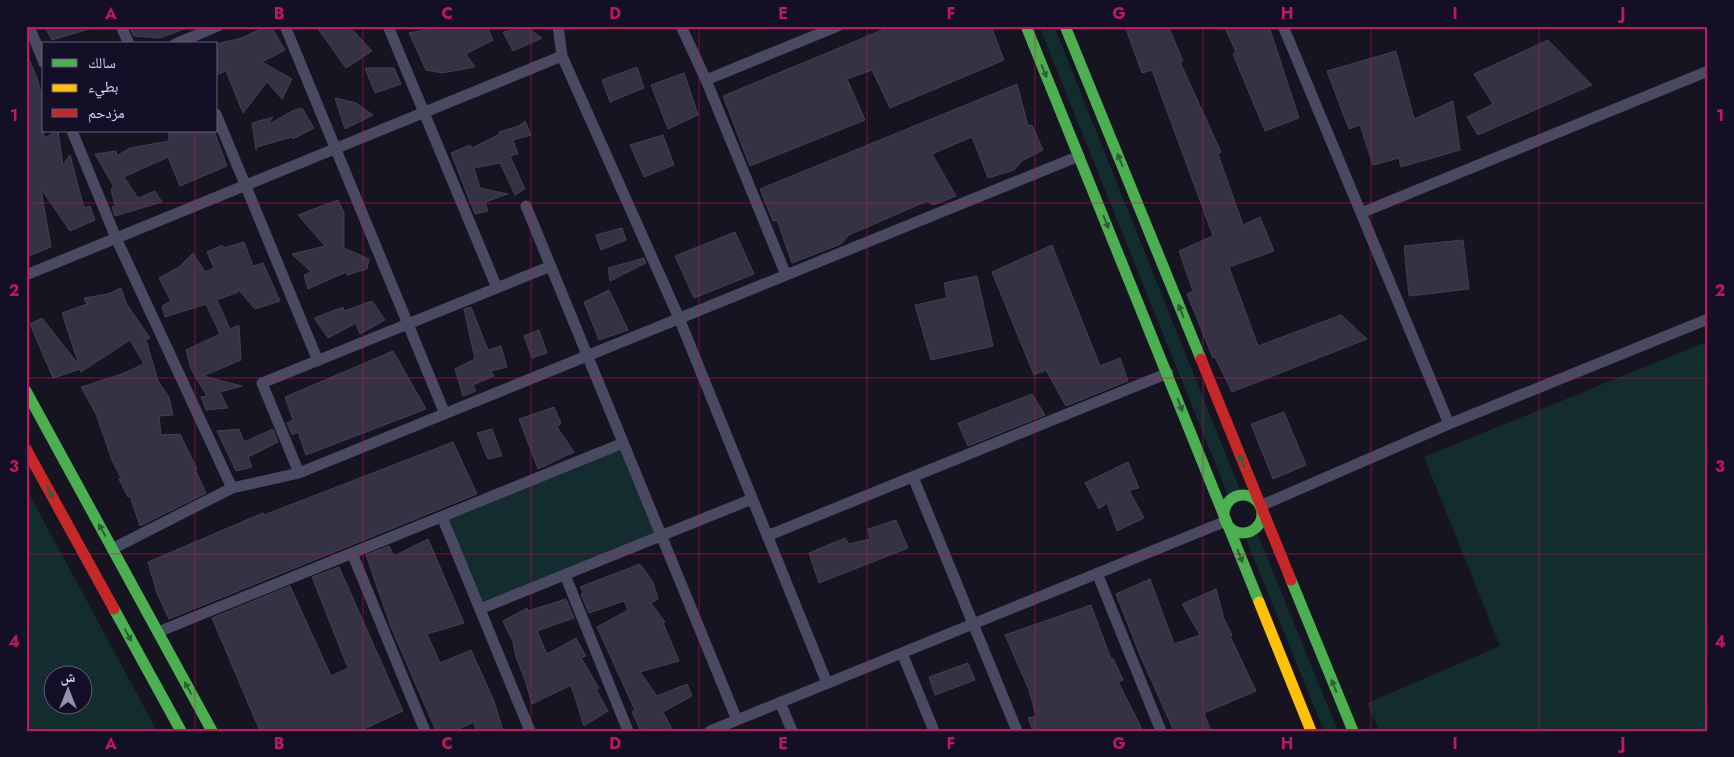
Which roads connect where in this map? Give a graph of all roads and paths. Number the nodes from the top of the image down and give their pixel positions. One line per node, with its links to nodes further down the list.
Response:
1 (29, 26): 15 (street)
2 (122, 26): 12 (street)
3 (218, 26): 13 (street)
4 (286, 26): 21 (street)
5 (388, 26): 18 (street)
6 (558, 26): 14 (street)
7 (681, 26): 17 (street)
8 (838, 26): 17 (street)
9 (1026, 26): 22 (main road, one-way to 22)
10 (1065, 26): 46 (main road, one-way to 10)
11 (1283, 26): 25 (street)
12 (128, 42)
13 (183, 42)
14 (562, 56): 18 (street); 31 (street)
15 (42, 58)
16 (1708, 71): 25 (street)
17 (706, 80): 29 (street)
18 (425, 112): 21 (street); 30 (street)
19 (218, 119): 23 (street)
20 (72, 132): 26 (street)
21 (336, 149): 23 (street); 33 (street)
22 (1079, 156): 29 (street); 36 (main road, one-way to 36)
23 (246, 186): 26 (street); 35 (street)
24 (526, 206): 27 (street)
25 (1361, 213): 39 (street)
26 (116, 238): 28 (street); 44 (street)
27 (551, 266): 30 (street); 34 (street)
28 (26, 275)
29 (786, 275): 31 (street)
30 (497, 288): 33 (street)
31 (679, 318): 34 (street); 45 (street)
32 (1708, 319): 39 (street)
33 (408, 324): 35 (street); 38 (street)
34 (588, 356): 38 (street); 40 (street)
35 (318, 361): 42 (street)
36 (1168, 373): 43 (street); 48 (main road, one-way to 48)
37 (26, 391): 51 (main road, one-way to 37)
38 (445, 414): 42 (street)
39 (1449, 424): 46 (street)
40 (624, 443): 47 (street); 49 (street)
41 (26, 450): 62 (main road, one-way to 62)
42 (299, 473): 44 (street)
43 (913, 477): 50 (street); 56 (street)
44 (232, 488): 51 (street)
45 (752, 499): 49 (street); 50 (street)
46 (1260, 506): 48 (main road); 48 (main road); 73 (main road, one-way to 46)
47 (442, 517): 52 (street); 55 (street)
48 (1226, 521): 53 (street); 72 (main road, one-way to 72)
49 (662, 536): 54 (street); 61 (street)
50 (767, 536): 59 (street)
51 (112, 549): 57 (main road)
52 (352, 553): 57 (street); 64 (street)
53 (1097, 573): 56 (street); 71 (street)
54 (564, 575): 55 (street); 66 (street)
55 (480, 609): 65 (street)
56 (973, 624): 58 (street); 70 (street)
57 (158, 632): 63 (main road, one-way to 57)
58 (902, 653): 59 (street); 69 (street)
59 (827, 683): 60 (street)
60 (780, 702): 61 (street); 68 (street)
61 (737, 720): 67 (street)
62 (181, 731)
63 (212, 731)
64 (425, 731)
65 (530, 731)
66 (628, 731)
67 (710, 731)
68 (792, 731)
69 (934, 731)
70 (1017, 731)
71 (1162, 731)
72 (1311, 731)
73 (1353, 731)

